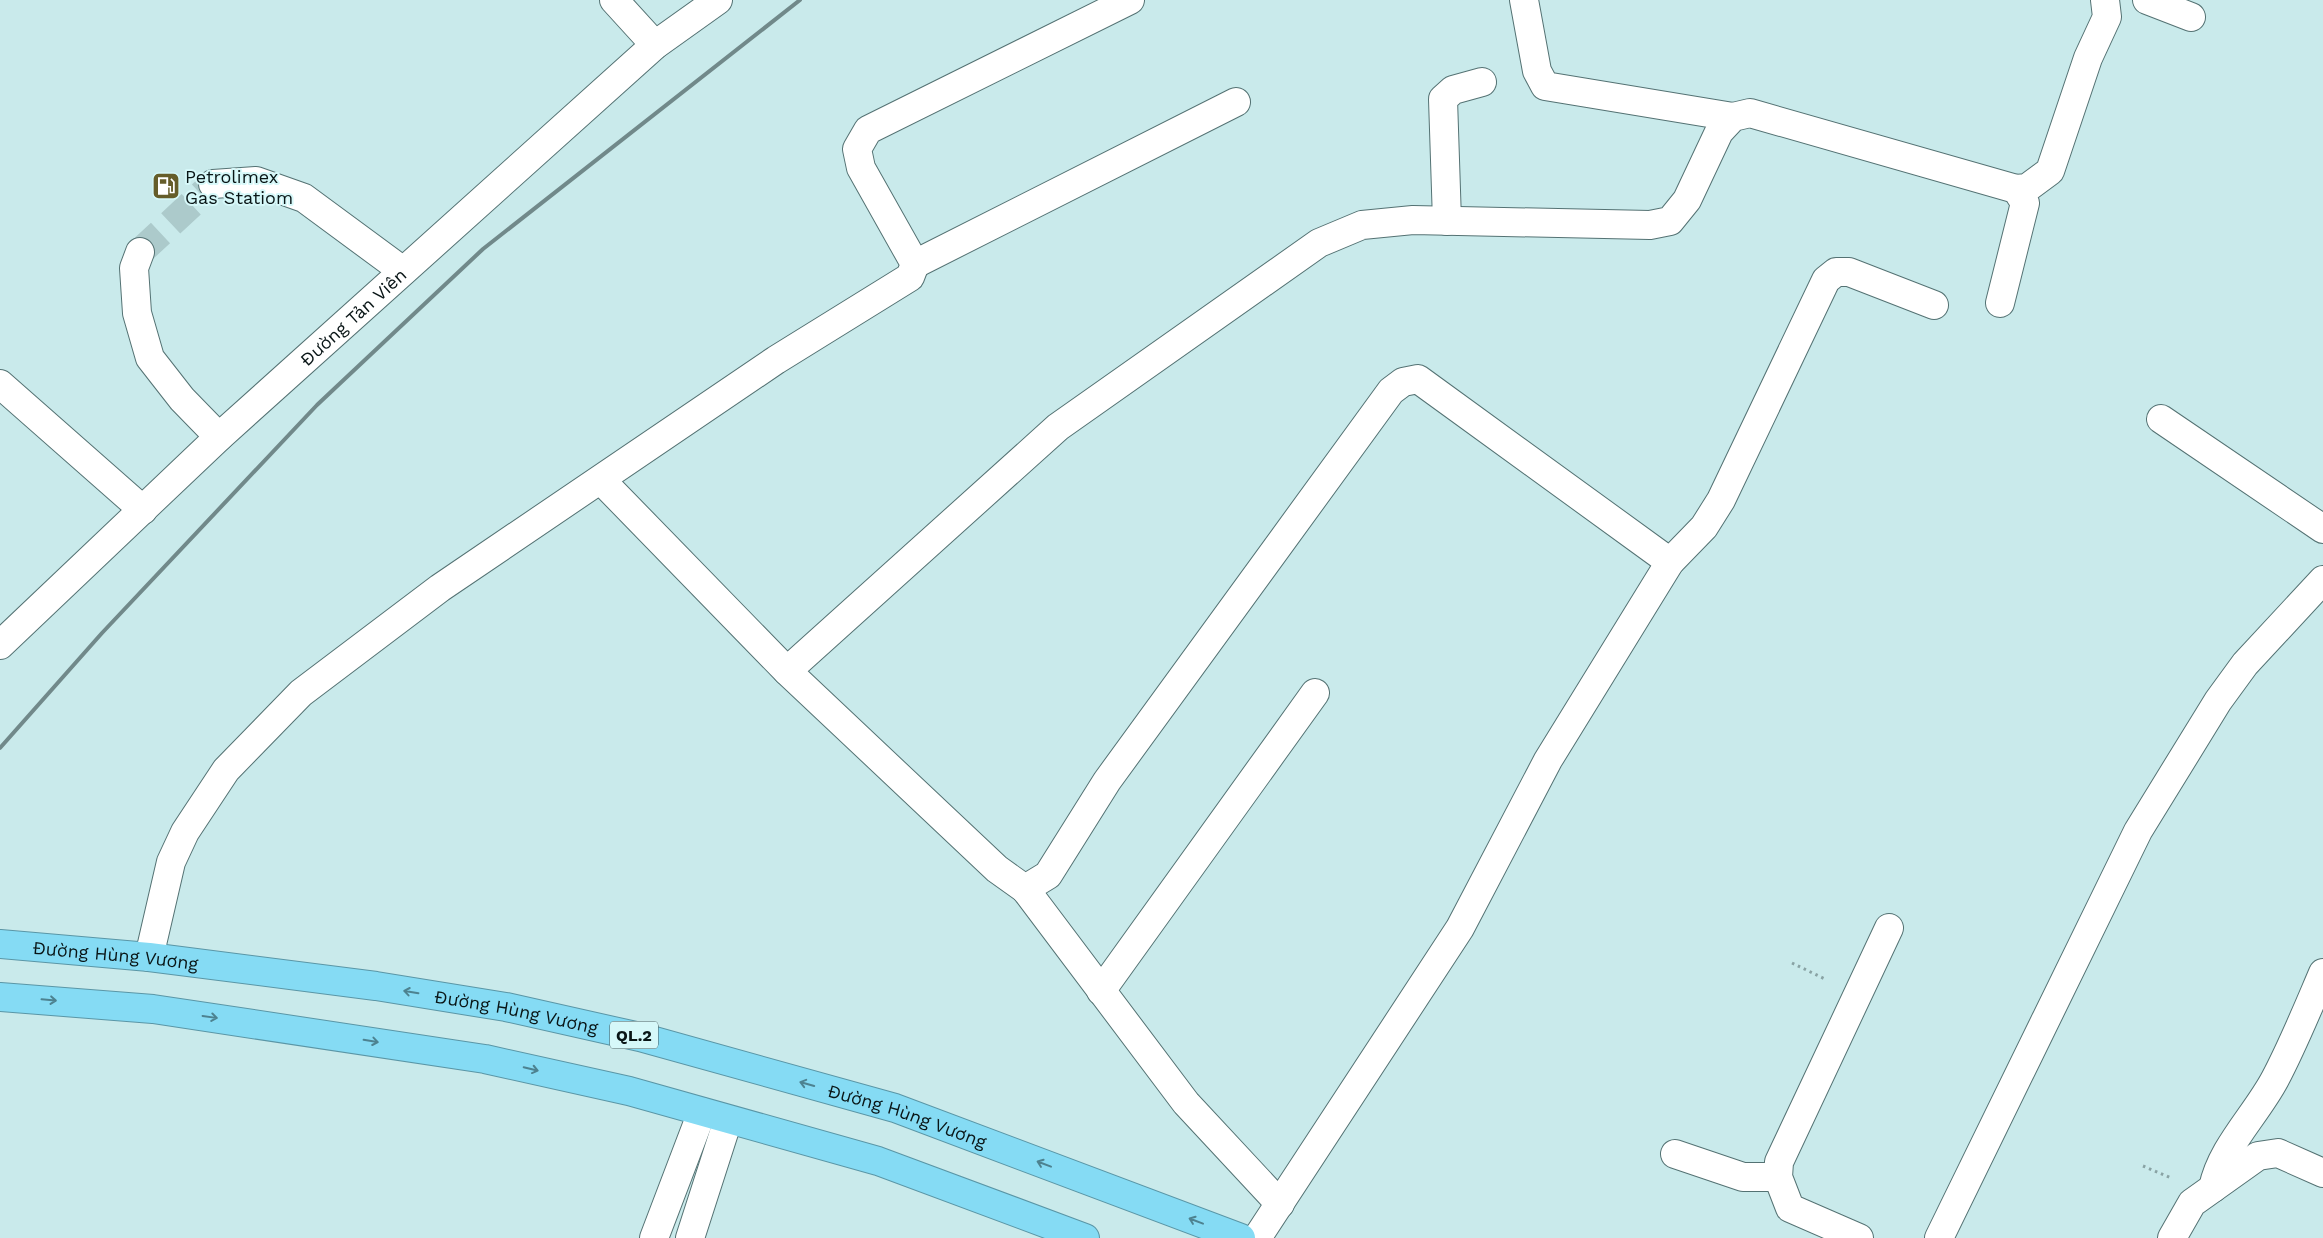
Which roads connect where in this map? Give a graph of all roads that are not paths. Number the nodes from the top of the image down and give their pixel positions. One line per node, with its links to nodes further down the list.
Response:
1 (614, 0): 8 (street)
2 (718, 0): 8 (street, Đường Tản Viên)
3 (1130, 0): 16 (street)
4 (1524, 0): 11 (street)
5 (2105, 0): 13 (street)
6 (2147, 0): 7 (street)
7 (2191, 17)
8 (654, 45): 17 (street, Đường Tản Viên)
9 (1482, 82): 14 (street)
10 (1236, 102): 16 (street)
11 (1733, 117): 13 (street); 14 (street)
12 (213, 184): 17 (street)
13 (2016, 189): 18 (street)
14 (1447, 221): 29 (street)
15 (140, 252): 22 (street)
16 (915, 264): 23 (street)
17 (404, 271): 22 (street, Đường Tản Viên)
18 (2000, 303)
19 (1934, 305): 26 (street)
20 (0, 384): 24 (street)
21 (2161, 419): 25 (street)
22 (219, 437): 24 (street, Đường Tản Viên)
23 (601, 480): 29 (street); 34 (street)
24 (143, 510): 28 (street, Đường Tản Viên)
25 (2323, 528)
26 (1670, 562): 31 (street); 43 (street)
27 (2323, 580): 50 (street)
28 (0, 646)
29 (788, 671): 31 (street)
30 (1316, 693): 36 (street)
31 (1025, 889): 36 (street)
32 (1889, 928): 41 (street)
33 (0, 944): 34 (highway, Đường Hùng Vương / QL.2)
34 (149, 957): 47 (highway, Đường Hùng Vương / QL.2, one-way to 34)
35 (2323, 973): 42 (street)
36 (1101, 991): 43 (street)
37 (0, 996): 38 (highway, one-way to 38)
38 (715, 1116): 44 (highway); 45 (street); 46 (street)
39 (1675, 1154): 41 (street)
40 (2323, 1173): 42 (street)
41 (1778, 1177): 49 (street)
42 (2213, 1188): 51 (street)
43 (1280, 1204): 48 (street)
44 (1069, 1235)
45 (654, 1238)
46 (690, 1238)
47 (1241, 1238)
48 (1257, 1238)
49 (1859, 1238)
50 (1939, 1238)
51 (2172, 1238)

